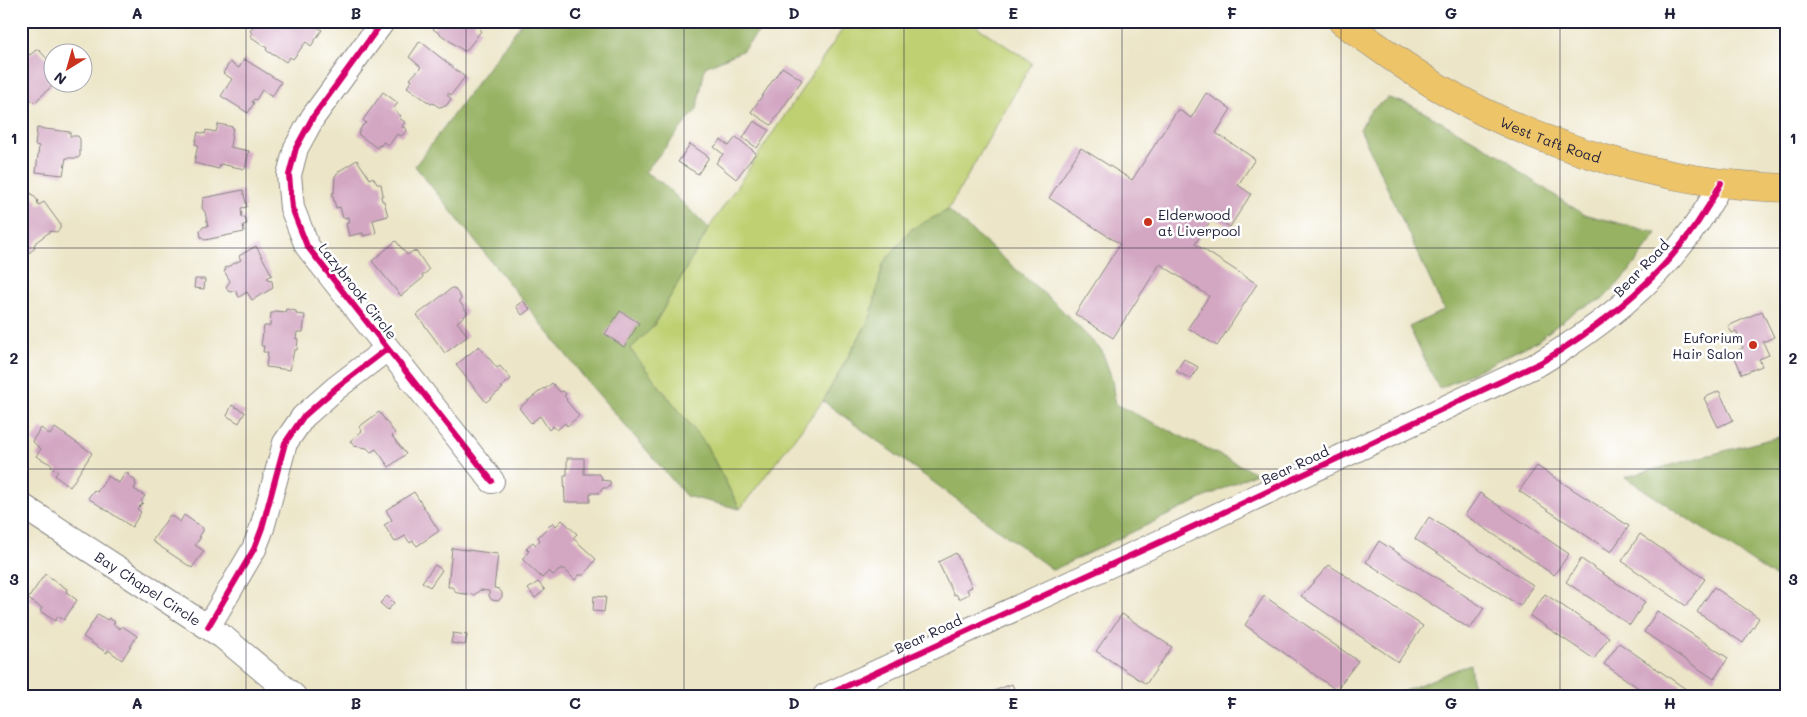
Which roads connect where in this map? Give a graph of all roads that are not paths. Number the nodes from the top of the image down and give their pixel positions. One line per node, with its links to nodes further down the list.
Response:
1 (383, 21): 5 (street, Lazybrook Circle)
2 (1342, 21): 3 (main road, West Taft Road)
3 (1721, 183): 4 (main road, West Taft Road); 10 (street, Bear Road)
4 (1786, 188)
5 (387, 349): 6 (street, Lazybrook Circle); 8 (street)
6 (492, 481)
7 (21, 505): 8 (street, Bay Chapel Circle)
8 (208, 627): 9 (street, Bay Chapel Circle)
9 (294, 696)
10 (825, 696)

